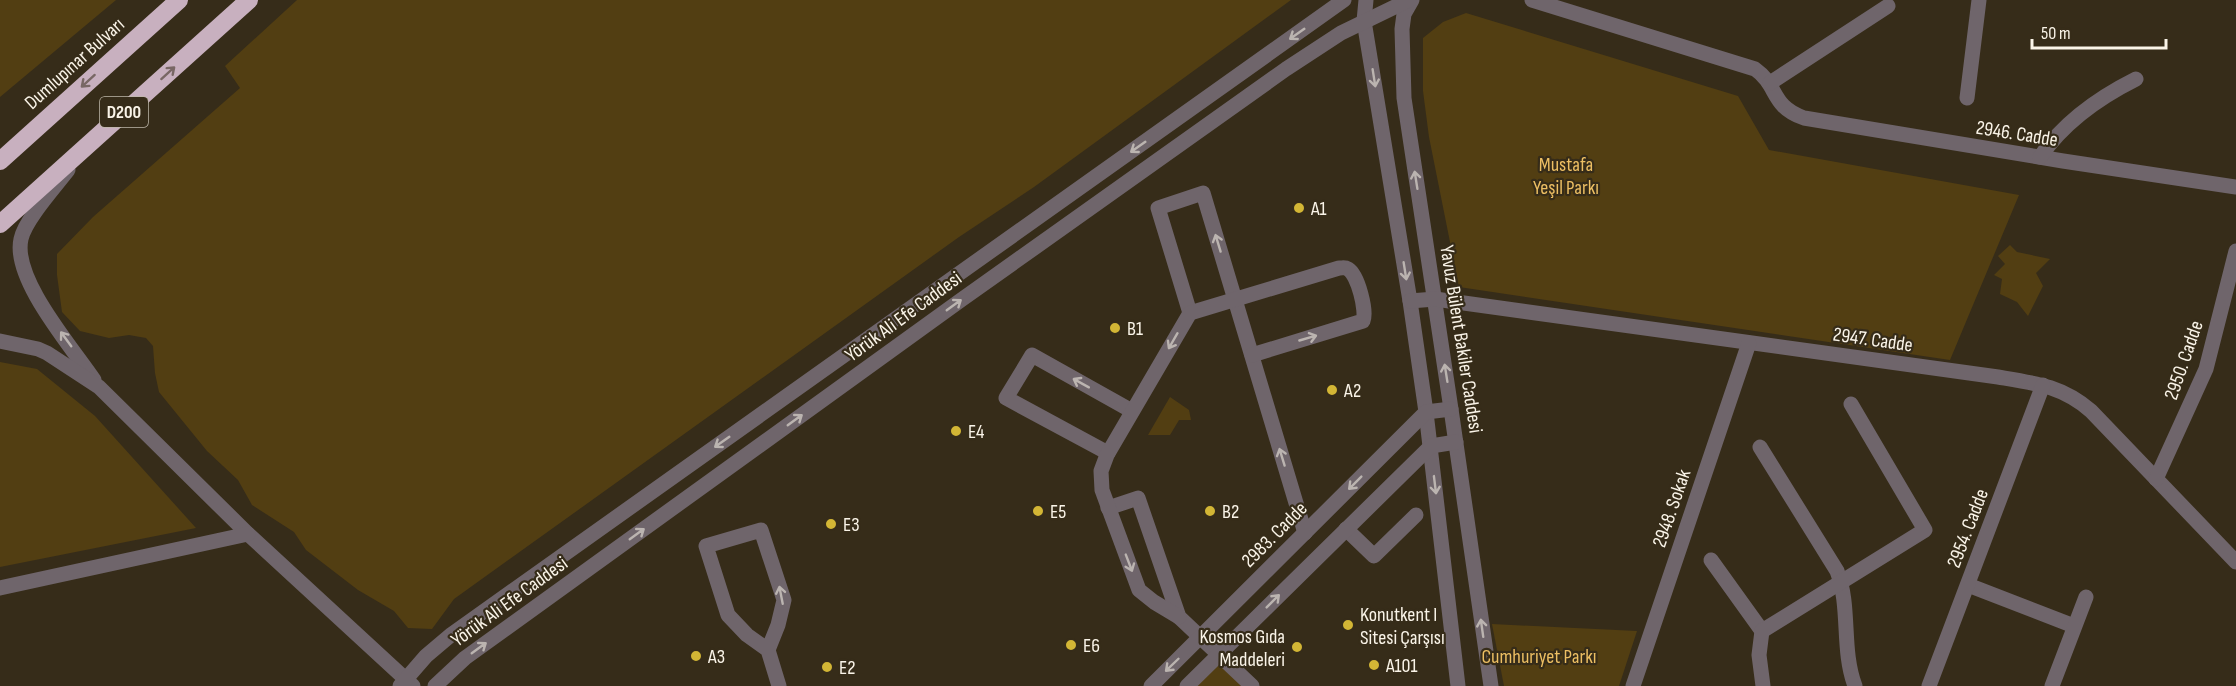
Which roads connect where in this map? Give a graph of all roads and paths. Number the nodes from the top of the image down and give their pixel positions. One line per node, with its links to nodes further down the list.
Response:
1 (179, 0): 15 (highway, Dumlupınar Bulvarı / D200, one-way to 15)
2 (249, 0): 13 (highway, D200, one-way to 2)
3 (1344, 0): 54 (street, Yörük Ali Efe Caddesi, one-way to 54)
4 (1366, 0): 9 (street)
5 (1411, 0): 9 (street, Yörük Ali Efe Caddesi); 20 (street, Yavuz Bülent Bakiler Caddesi, one-way to 5)
6 (1532, 0): 11 (street)
7 (1979, 0): 12 (street)
8 (1888, 6): 11 (street)
9 (1364, 21): 21 (street, one-way to 21); 56 (street, Yörük Ali Efe Caddesi, one-way to 9)
10 (2136, 79): 14 (street)
11 (1770, 83): 14 (street, 2946. Cadde)
12 (1967, 98)
13 (84, 148): 17 (highway, D200); 27 (street, one-way to 13)
14 (2040, 157): 16 (street, 2946. Cadde)
15 (0, 161)
16 (2236, 187)
17 (0, 224)
18 (2236, 251): 36 (street, 2950. Cadde)
19 (1234, 299): 22 (street); 22 (street, one-way to 22); 25 (street); 25 (street, one-way to 19)
20 (1435, 299): 21 (street, 2947. Cadde); 24 (street, 2947. Cadde); 29 (street, Yavuz Bülent Bakiler Caddesi, one-way to 20)
21 (1410, 301): 31 (street)
22 (1190, 313): 30 (street, one-way to 30)
23 (0, 341): 27 (street)
24 (1749, 343): 26 (street, 2947. Cadde); 62 (street, 2948. Sokak)
25 (1252, 355): 40 (street, one-way to 25)
26 (2043, 385): 36 (street, 2947. Cadde); 45 (street, 2954. Cadde)
27 (99, 387): 41 (street)
28 (1851, 404): 44 (street)
29 (1451, 409): 31 (street); 32 (street, Yavuz Bülent Bakiler Caddesi)
30 (1132, 411): 35 (street); 35 (street, one-way to 35)
31 (1426, 412): 33 (street); 40 (street, 2983. Cadde, one-way to 40)
32 (1456, 442): 33 (street); 61 (street, Yavuz Bülent Bakiler Caddesi, one-way to 32)
33 (1431, 446): 39 (street); 55 (street, one-way to 55)
34 (1760, 447): 44 (street)
35 (1108, 453): 37 (street)
36 (2156, 479): 43 (street, 2947. Cadde)
37 (1108, 508): 48 (street, one-way to 48); 48 (street)
38 (1416, 515): 39 (street)
39 (1346, 529): 53 (street, one-way to 39)
40 (1305, 533): 51 (street, 2983. Cadde)
41 (249, 534): 46 (street); 54 (street)
42 (1711, 560): 50 (street)
43 (2236, 562)
44 (1841, 582): 50 (street); 64 (street)
45 (1968, 585): 49 (street); 65 (street, 2954. Cadde)
46 (0, 588)
47 (2086, 597): 49 (street)
48 (1179, 616): 51 (street)
49 (2074, 626): 66 (street)
50 (1762, 631): 63 (street)
51 (1200, 637): 53 (street); 58 (street, 2983. Cadde, one-way to 58)
52 (768, 650): 52 (street, one-way to 52); 57 (street)
53 (1218, 655): 59 (street); 60 (street)
54 (406, 684)
55 (1457, 685)
56 (435, 686)
57 (779, 686)
58 (1150, 686)
59 (1187, 686)
60 (1252, 686)
61 (1491, 686)
62 (1633, 686)
63 (1763, 686)
64 (1855, 686)
65 (1929, 686)
66 (2052, 686)

